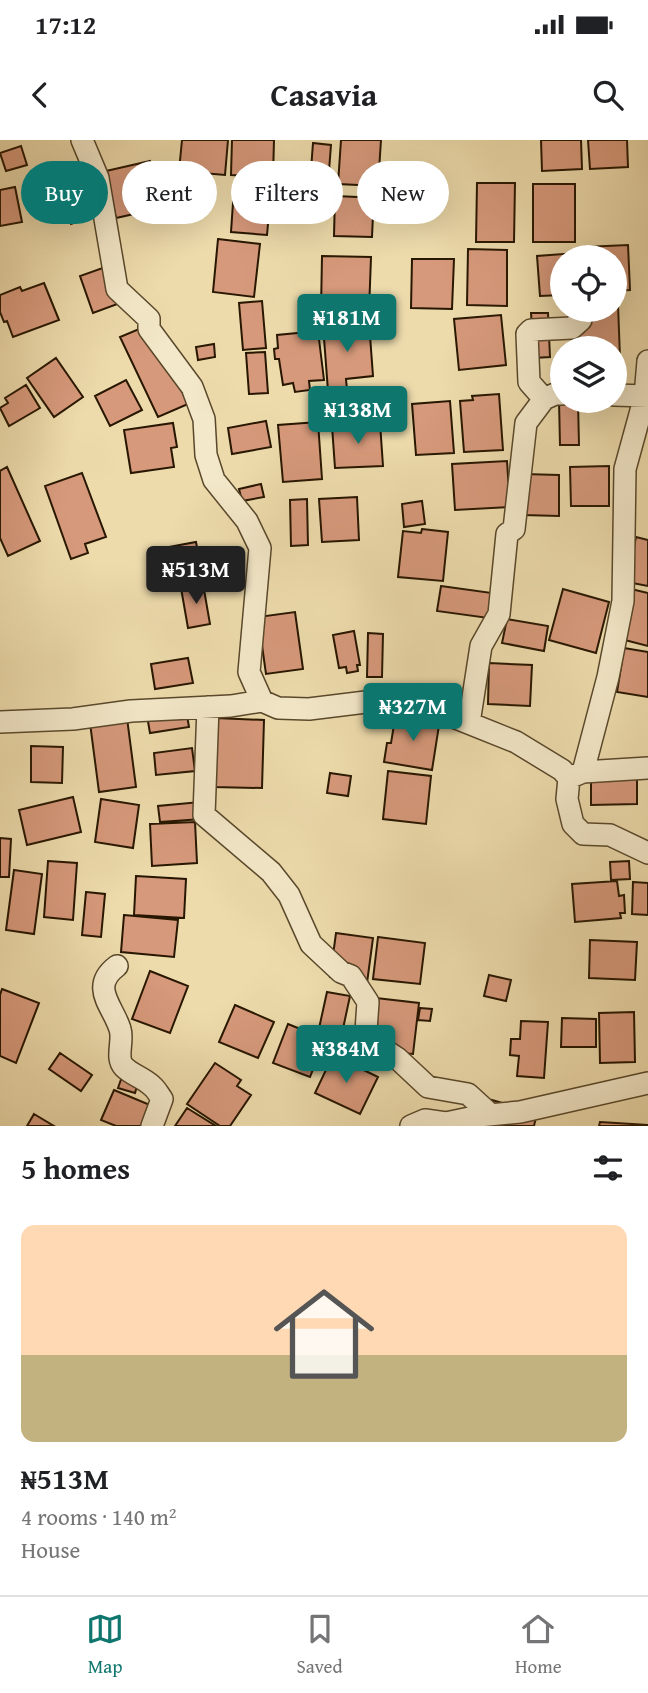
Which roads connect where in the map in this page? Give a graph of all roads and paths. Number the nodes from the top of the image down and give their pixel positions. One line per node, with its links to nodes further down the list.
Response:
1 (82, 140): 8 (street)
2 (579, 322): 4 (street)
3 (648, 361): 6 (street)
4 (550, 394)
5 (627, 395): 6 (street)
6 (647, 396): 13 (street)
7 (550, 399): 11 (street)
8 (262, 701): 9 (street); 11 (street)
9 (208, 707): 10 (street); 17 (street)
10 (0, 722)
11 (470, 723): 13 (street)
12 (648, 768): 13 (street)
13 (576, 775): 14 (street)
14 (648, 853)
15 (117, 965): 18 (street)
16 (648, 1083): 17 (street)
17 (491, 1115): 19 (street)
18 (152, 1126)
19 (411, 1126)

